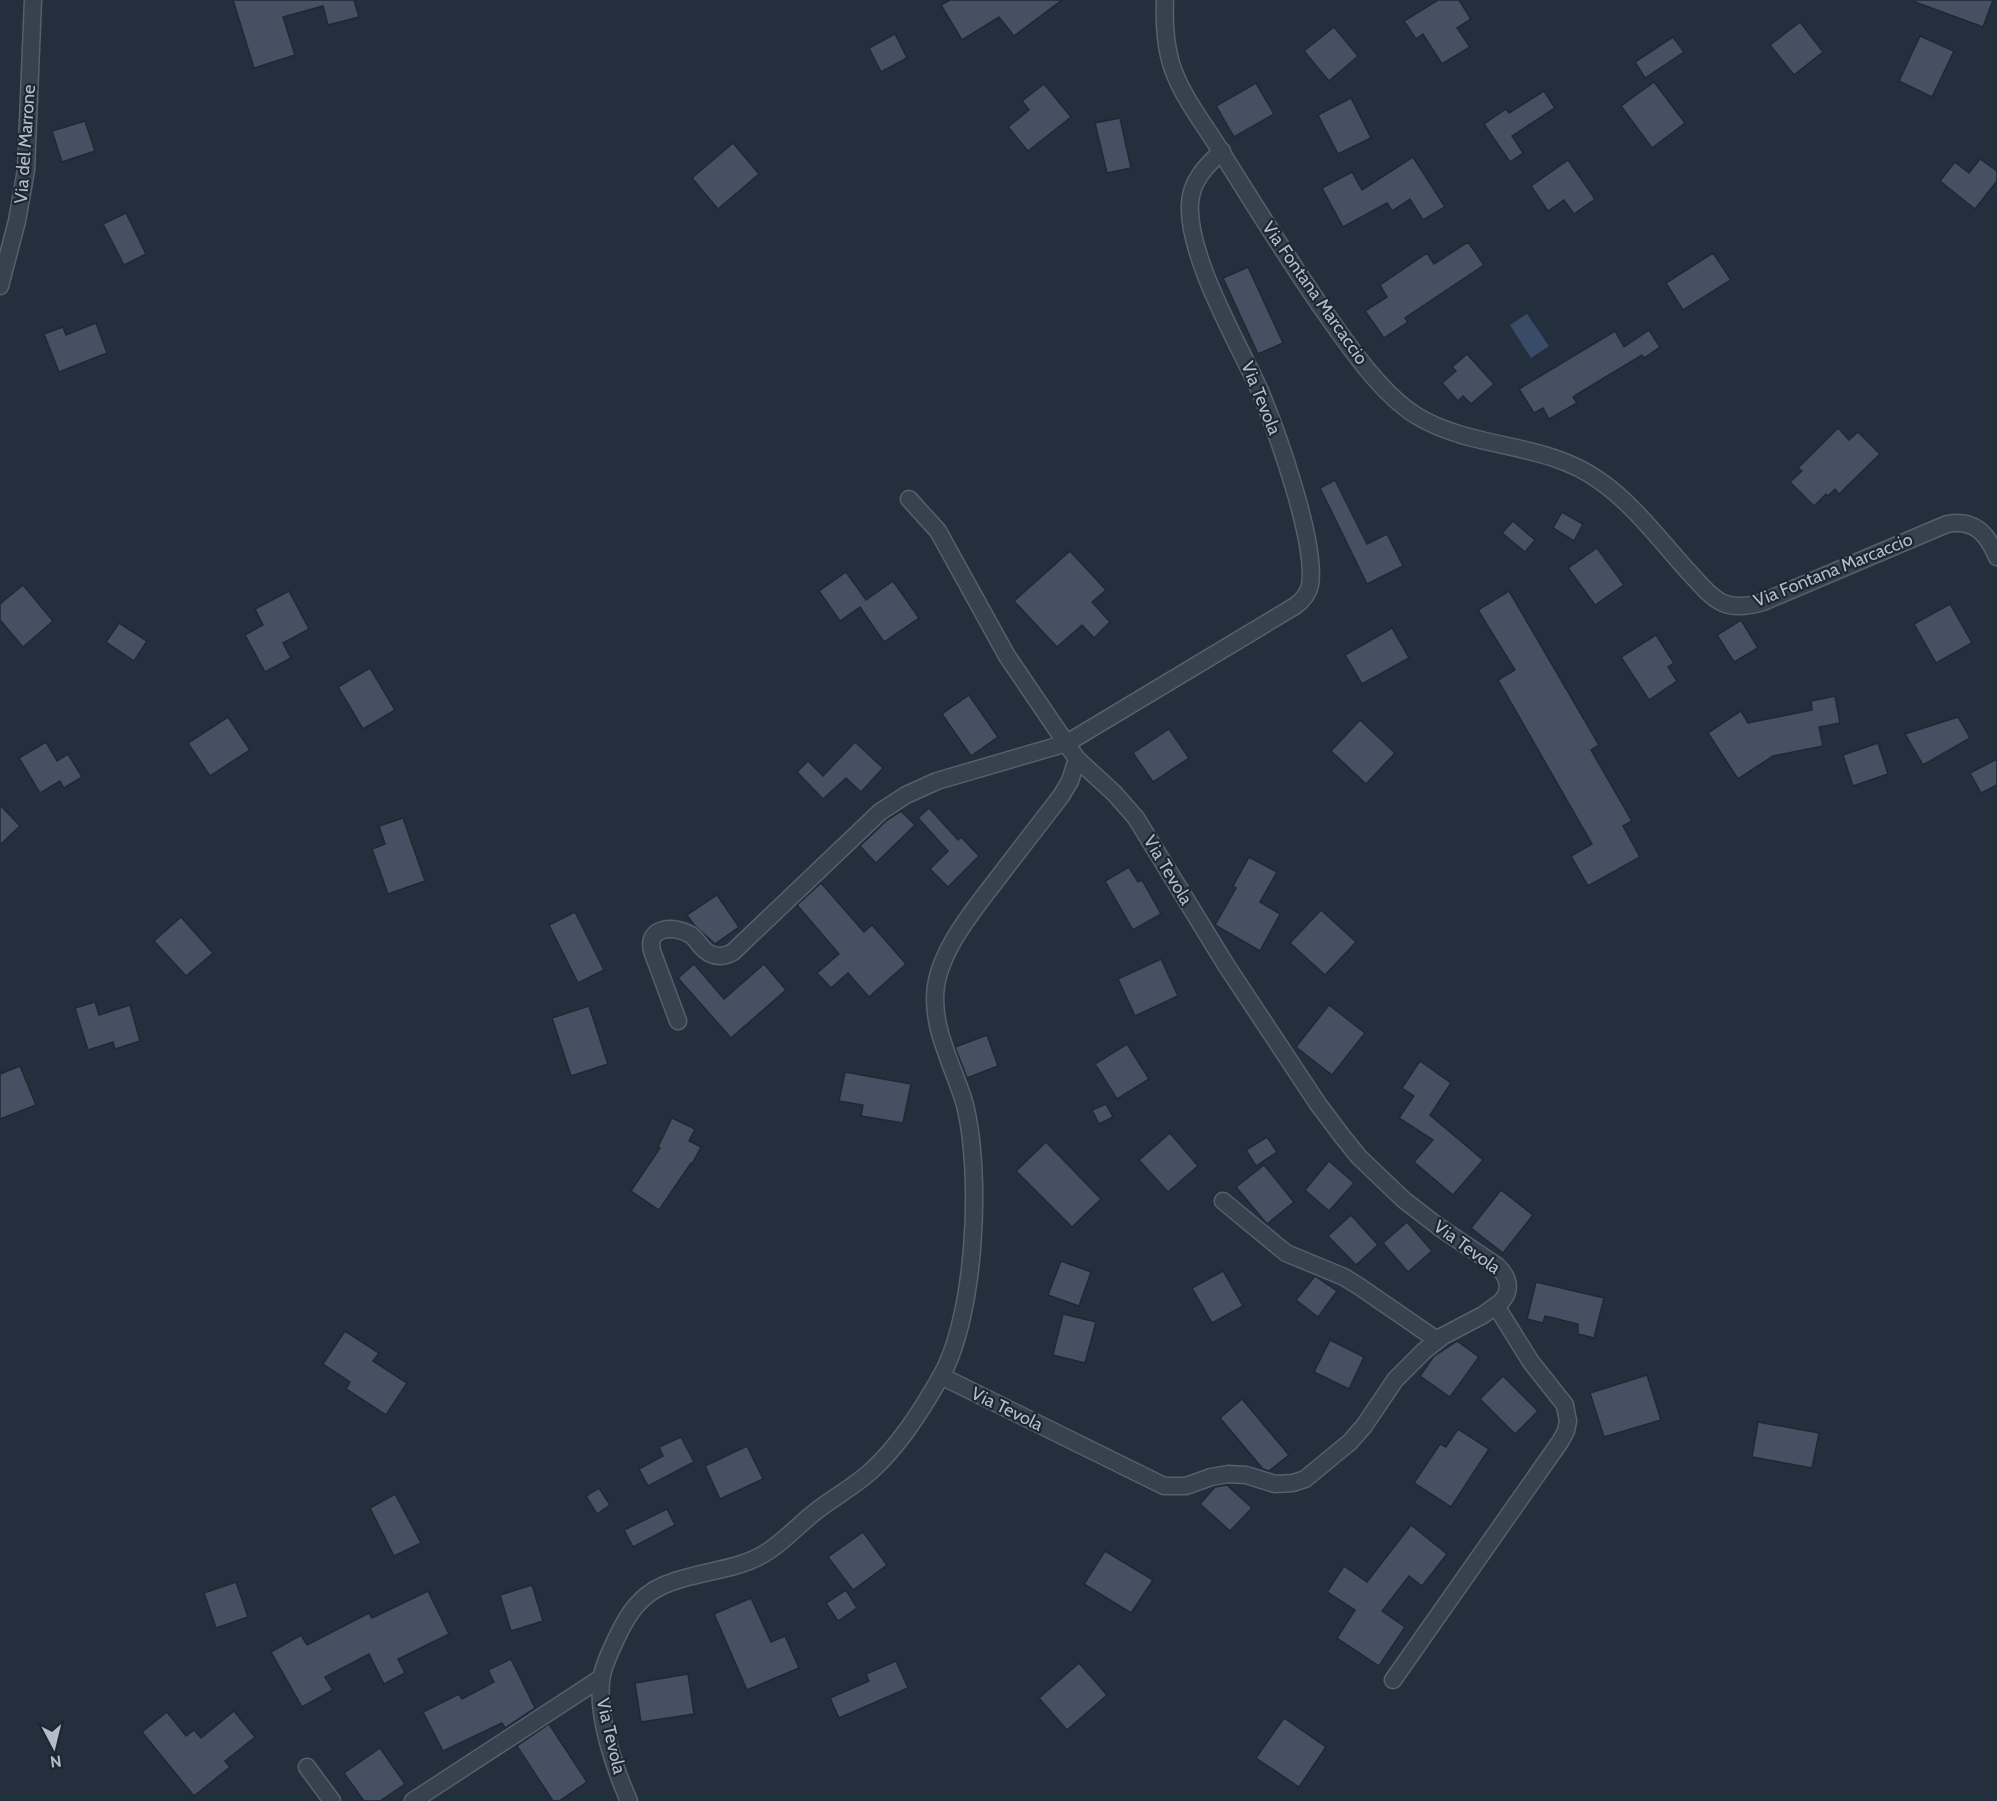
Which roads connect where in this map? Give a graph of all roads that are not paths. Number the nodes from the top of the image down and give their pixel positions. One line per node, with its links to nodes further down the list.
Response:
1 (33, 0): 4 (street, Via del Marrone)
2 (1165, 0): 3 (street, Via Fontana Marcaccio)
3 (1222, 151): 6 (street, Via Fontana Marcaccio); 7 (street, Via Tevola)
4 (0, 286)
5 (909, 499): 7 (street, Via Tevola)
6 (1997, 557)
7 (1067, 743): 8 (street, Via Tevola); 9 (street, Via Tevola)
8 (1077, 759): 11 (street, Via Tevola); 13 (street, Via Tevola)
9 (678, 1021)
10 (1223, 1202): 12 (street)
11 (1496, 1306): 12 (street, Via Tevola); 15 (street)
12 (1437, 1340): 13 (street, Via Tevola)
13 (941, 1376): 14 (street, Via Tevola)
14 (601, 1678): 18 (street); 19 (street, Via Tevola)
15 (1393, 1680)
16 (307, 1767): 17 (street)
17 (332, 1801)
18 (413, 1801)
19 (628, 1801)

